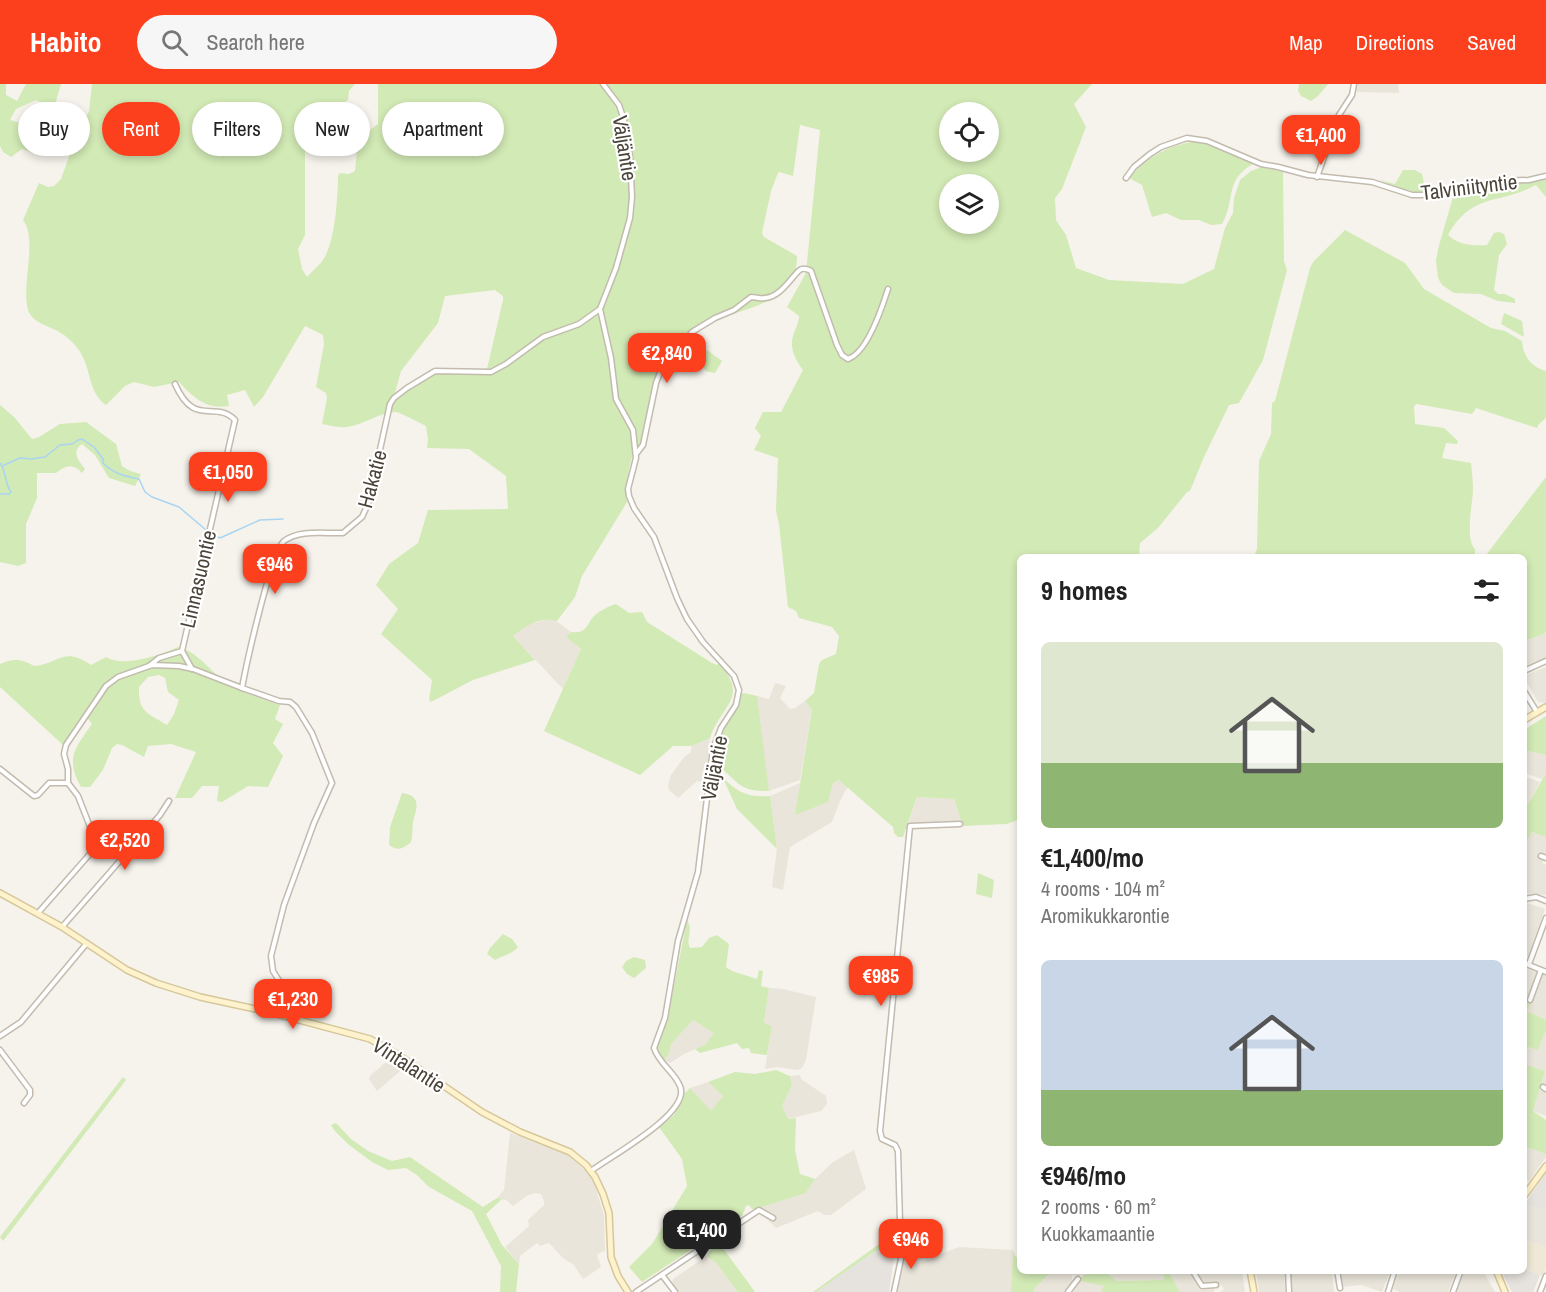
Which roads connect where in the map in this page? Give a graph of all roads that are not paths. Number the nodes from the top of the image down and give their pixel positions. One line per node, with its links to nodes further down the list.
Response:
1 (603, 84): 7 (street, Väljäntie)
2 (1354, 84): 4 (street)
3 (1546, 176): 4 (street, Talviniityntie)
4 (1317, 177): 5 (street, Talviniityntie)
5 (1126, 178)
6 (888, 289): 9 (street)
7 (600, 309): 9 (street, Väljäntie); 15 (street, Hakatie)
8 (175, 384): 10 (street, Linnasuontie)
9 (636, 454): 42 (street, Väljäntie)
10 (182, 651): 12 (street); 13 (street, Linnasuontie)
11 (1546, 661): 14 (street)
12 (149, 667): 13 (street); 21 (street)
13 (193, 669): 15 (street)
14 (1527, 670)
15 (242, 688): 37 (street)
16 (1527, 696): 18 (street)
17 (1546, 707): 18 (street)
18 (1537, 712): 19 (street)
19 (1527, 718)
20 (0, 769): 21 (street)
21 (68, 783): 29 (street)
22 (169, 801): 31 (street)
23 (960, 824): 60 (street)
24 (1541, 856): 25 (street)
25 (1546, 858)
26 (0, 893): 29 (street, Vintalantie)
27 (1527, 898): 28 (street)
28 (1546, 901)
29 (38, 913): 31 (street, Vintalantie)
30 (1546, 918): 33 (street)
31 (62, 927): 32 (street, Vintalantie)
32 (87, 943): 37 (street, Vintalantie); 38 (street)
33 (1527, 961)
34 (1527, 963): 35 (street)
35 (1544, 971): 36 (street)
36 (1530, 1000)
37 (301, 1020): 42 (street, Vintalantie)
38 (0, 1036)
39 (0, 1050): 40 (street)
40 (24, 1103)
41 (1546, 1166): 43 (street)
42 (591, 1171): 57 (street, Vintalantie)
43 (1527, 1187)
44 (773, 1218): 52 (street)
45 (1194, 1274): 55 (street)
46 (1251, 1274): 62 (street)
47 (1288, 1274): 63 (street)
48 (1337, 1274): 56 (street)
49 (1394, 1274): 64 (street)
50 (1460, 1274): 65 (street)
51 (1498, 1274): 66 (street)
52 (662, 1275): 58 (street); 59 (street)
53 (1546, 1276): 67 (street)
54 (1078, 1279): 61 (street)
55 (1216, 1285)
56 (1340, 1288)
57 (628, 1292)
58 (636, 1292)
59 (675, 1292)
60 (894, 1292)
61 (1068, 1292)
62 (1254, 1292)
63 (1289, 1292)
64 (1388, 1292)
65 (1453, 1292)
66 (1505, 1292)
67 (1540, 1292)

